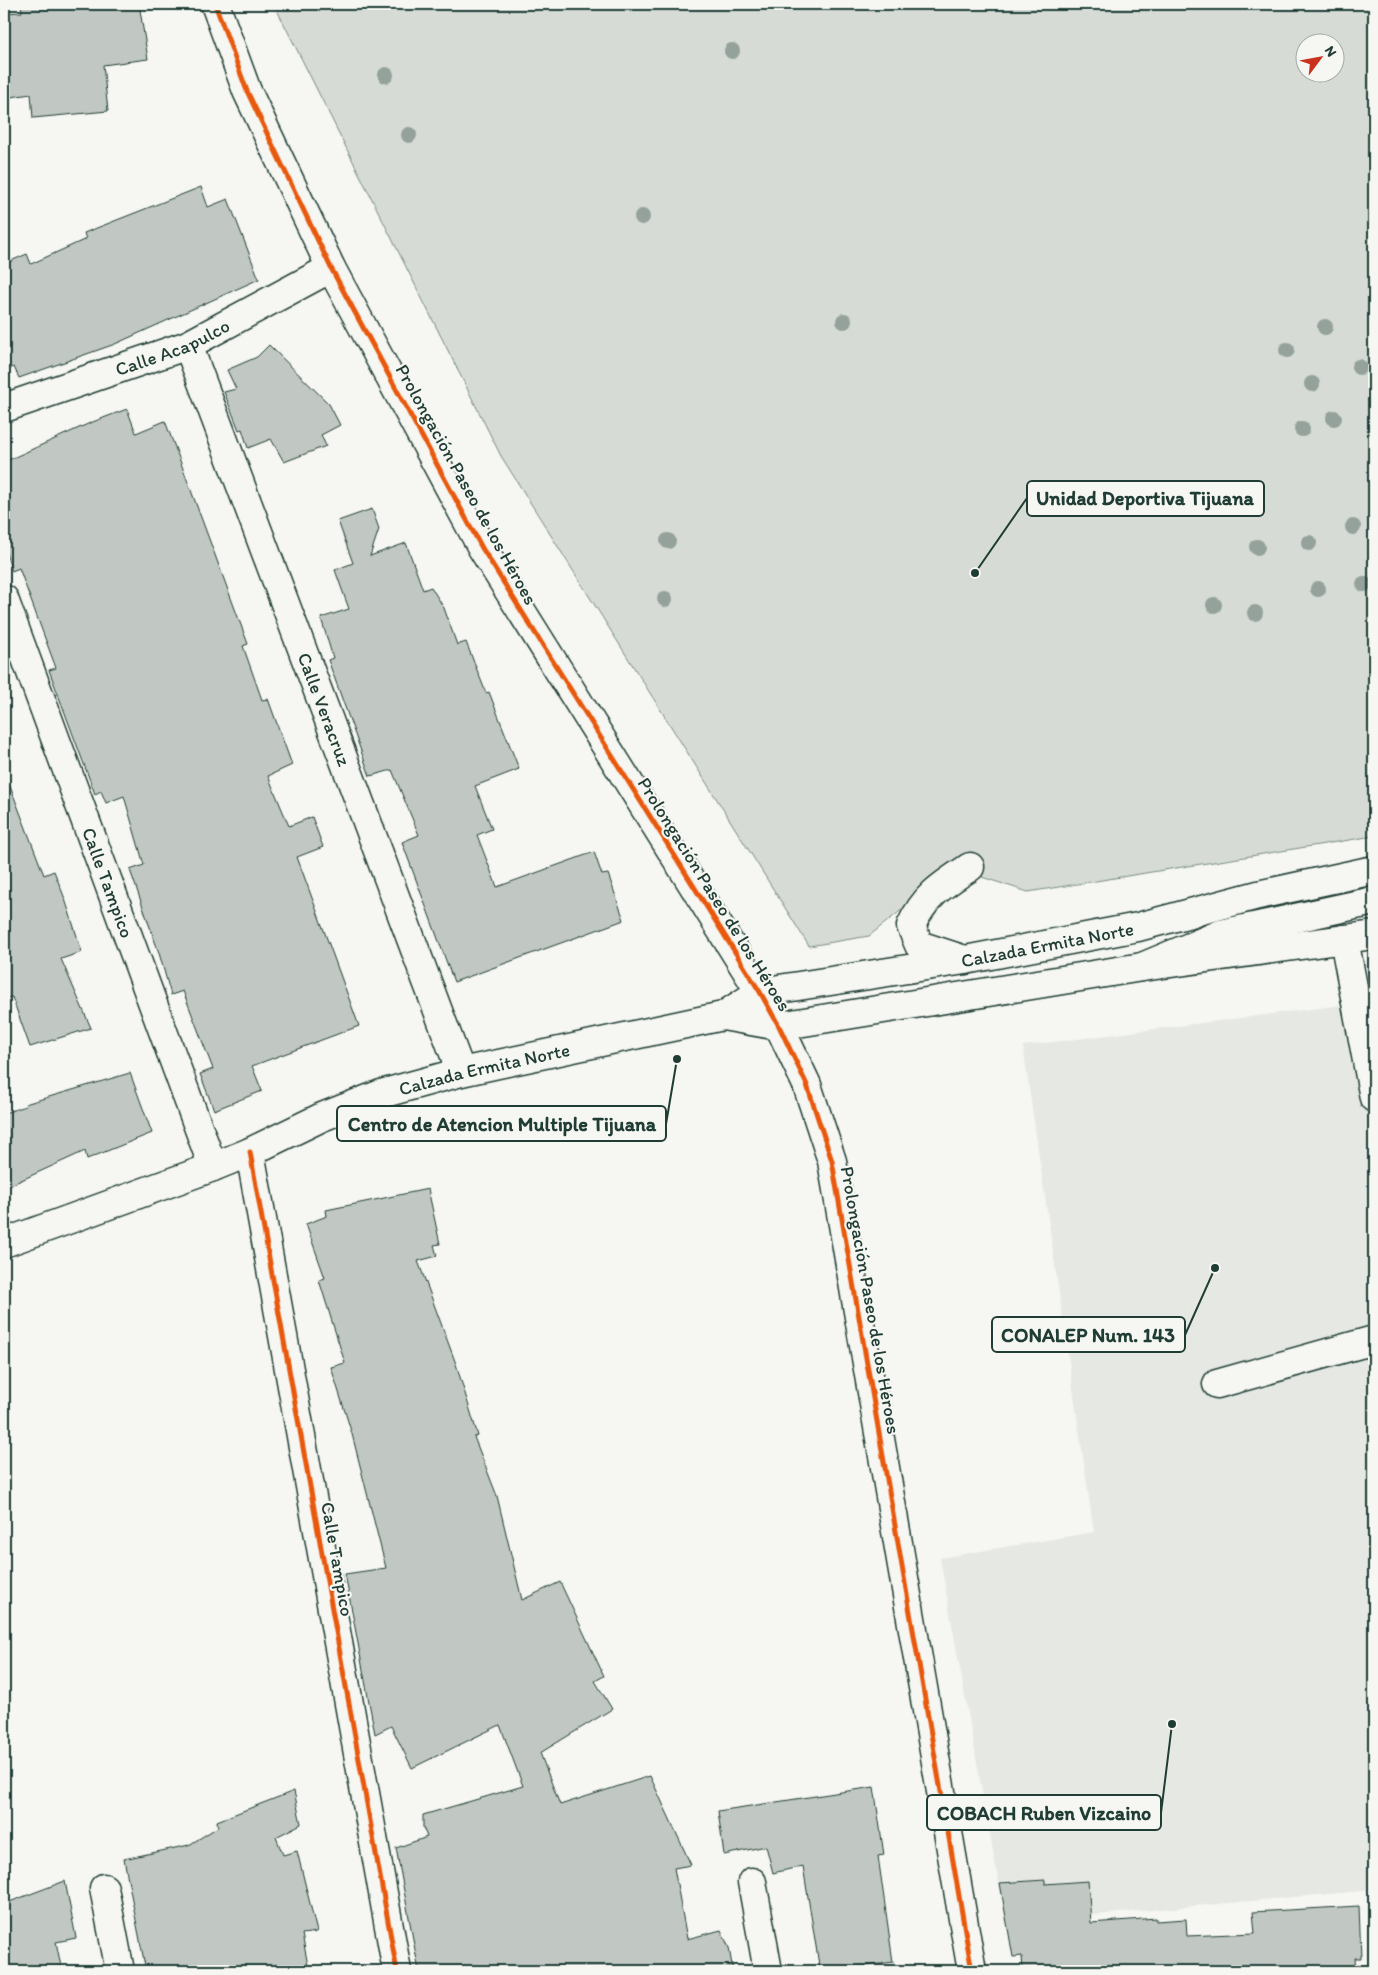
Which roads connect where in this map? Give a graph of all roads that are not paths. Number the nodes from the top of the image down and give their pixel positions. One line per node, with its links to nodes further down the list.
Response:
1 (215, 4): 2 (main road, Prolongación Paseo de los Héroes)
2 (330, 268): 3 (main road, Calle Acapulco); 13 (main road, Prolongación Paseo de los Héroes)
3 (188, 345): 4 (main road, Calle Acapulco); 16 (main road, Calle Veracruz)
4 (4, 408)
5 (4, 599): 19 (main road, Calle Tampico)
6 (970, 867): 11 (main road)
7 (1374, 870): 11 (main road, Calzada Ermita Norte)
8 (1374, 901): 12 (main road)
9 (1374, 935): 10 (main road, Calzada Ermita Norte)
10 (1344, 939): 12 (main road, Calzada Ermita Norte); 17 (main road)
11 (964, 960): 13 (main road, Calzada Ermita Norte)
12 (1142, 967): 15 (main road, Calzada Ermita Norte)
13 (760, 992): 14 (main road, Calzada Ermita Norte); 15 (main road, Prolongación Paseo de los Héroes)
14 (723, 1016): 15 (main road, Calzada Ermita Norte); 16 (main road, Calzada Ermita Norte)
15 (779, 1026): 28 (main road, Prolongación Paseo de los Héroes)
16 (461, 1072): 18 (main road, Calzada Ermita Norte)
17 (1374, 1098)
18 (250, 1152): 19 (main road, Calzada Ermita Norte); 26 (main road, Calle Tampico)
19 (213, 1167): 20 (main road, Calzada Ermita Norte)
20 (4, 1243)
21 (1374, 1340): 22 (main road)
22 (1217, 1384)
23 (752, 1882): 27 (main road)
24 (104, 1888): 25 (main road)
25 (120, 1971)
26 (397, 1971)
27 (768, 1971)
28 (972, 1971)

